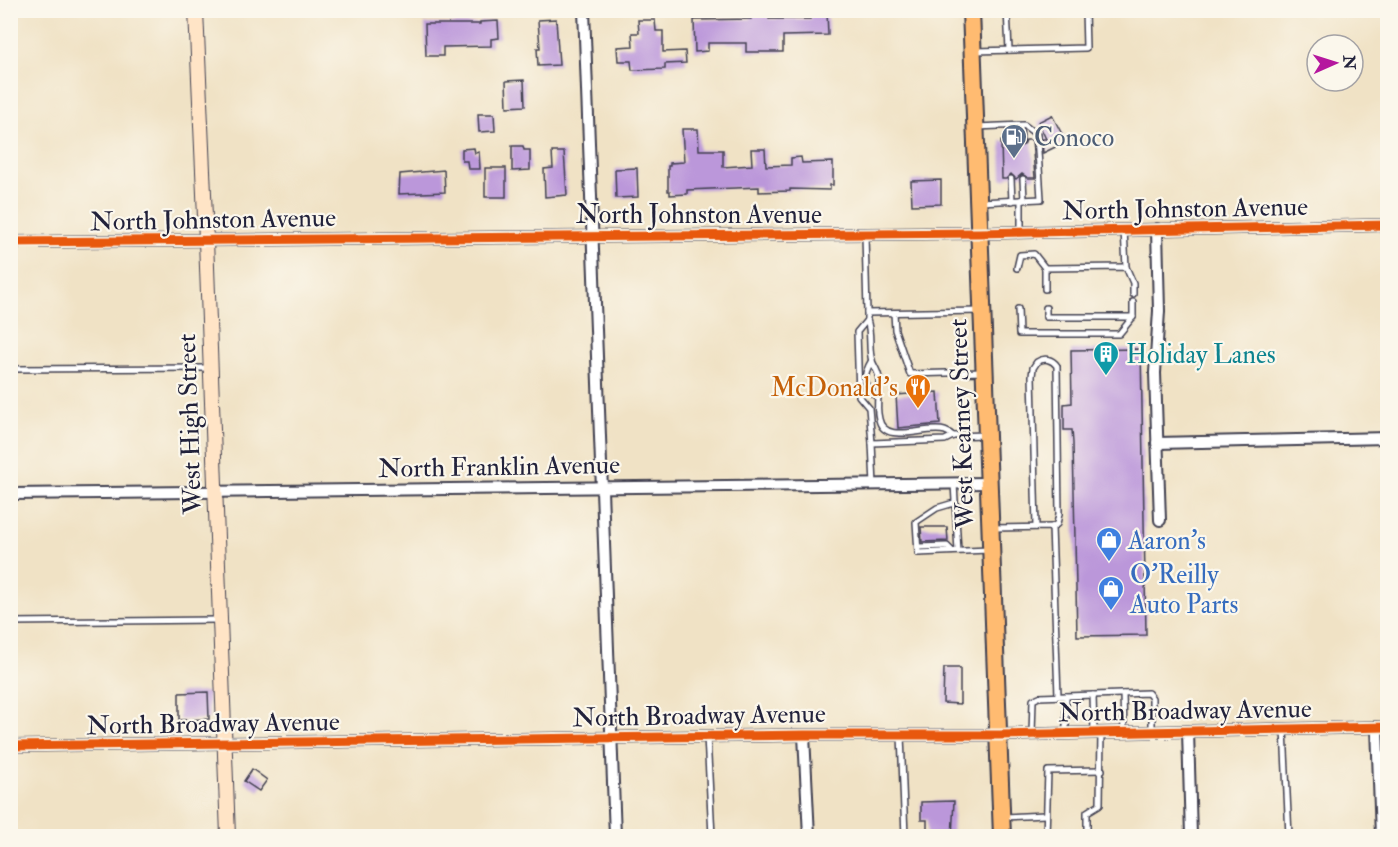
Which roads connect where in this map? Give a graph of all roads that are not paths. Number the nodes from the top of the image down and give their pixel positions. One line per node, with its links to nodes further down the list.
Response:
1 (196, 10): 25 (street, West High Street)
2 (584, 10): 24 (street)
3 (970, 10): 7 (main road, West Kearney Street)
4 (1007, 10): 6 (lane)
5 (1085, 10): 6 (lane)
6 (1009, 50): 7 (lane)
7 (972, 51): 10 (main road, West Kearney Street)
8 (1009, 126): 9 (lane); 10 (lane); 11 (lane)
9 (1020, 126): 12 (lane); 15 (lane)
10 (975, 127): 17 (main road, West Kearney Street)
11 (1010, 141)
12 (1021, 141)
13 (1011, 179): 16 (lane)
14 (1023, 179): 15 (lane)
15 (1022, 200): 16 (lane); 21 (lane)
16 (1012, 201): 17 (lane)
17 (978, 202): 22 (main road, West Kearney Street)
18 (1388, 225): 19 (street, North Johnston Avenue)
19 (1157, 229): 20 (street, North Johnston Avenue); 48 (street)
20 (1124, 230): 21 (street, North Johnston Avenue); 27 (lane)
21 (1022, 232): 22 (street, North Johnston Avenue)
22 (979, 233): 23 (street, North Johnston Avenue); 35 (main road, West Kearney Street)
23 (865, 234): 24 (street, North Johnston Avenue); 37 (lane)
24 (592, 236): 25 (street, North Johnston Avenue); 52 (street)
25 (206, 240): 26 (street, North Johnston Avenue); 40 (street, West High Street)
26 (10, 242)
27 (1126, 267): 29 (lane); 31 (lane)
28 (1017, 268): 29 (lane)
29 (1045, 268): 30 (lane)
30 (1046, 289)
31 (1133, 294)
32 (1134, 302): 38 (lane)
33 (1046, 308): 38 (lane)
34 (1018, 309): 38 (lane)
35 (982, 311): 36 (lane); 42 (main road, West Kearney Street)
36 (894, 313): 37 (lane); 42 (lane)
37 (867, 317): 39 (lane); 47 (lane)
38 (1133, 317)
39 (872, 360): 43 (lane); 43 (lane)
40 (211, 368): 41 (lane); 53 (street, West High Street)
41 (10, 369)
42 (984, 371): 44 (main road, West Kearney Street)
43 (876, 397): 45 (lane)
44 (987, 434): 45 (lane); 49 (main road, West Kearney Street)
45 (953, 436): 47 (lane)
46 (1388, 438): 48 (street)
47 (872, 443): 50 (lane)
48 (1157, 443): 56 (street)
49 (989, 483): 51 (street, North Franklin Avenue); 59 (main road, West Kearney Street)
50 (874, 484): 51 (street, North Franklin Avenue); 52 (street, North Franklin Avenue)
51 (954, 484): 55 (lane)
52 (602, 488): 53 (street, North Franklin Avenue); 80 (street)
53 (215, 491): 54 (street, North Franklin Avenue); 62 (street, West High Street)
54 (10, 494)
55 (954, 503): 61 (lane); 61 (lane)
56 (1160, 520)
57 (1036, 527): 58 (lane); 58 (lane); 59 (lane)
58 (1052, 527): 66 (lane)
59 (991, 528): 60 (main road, West Kearney Street)
60 (992, 550): 61 (lane); 78 (main road, West Kearney Street)
61 (955, 551)
62 (220, 620): 63 (lane); 81 (street, West High Street)
63 (10, 622)
64 (1123, 694): 65 (lane); 70 (lane); 71 (lane)
65 (1093, 695): 67 (lane); 73 (lane)
66 (1058, 696): 67 (lane); 75 (lane)
67 (1065, 696): 74 (lane)
68 (1382, 727): 69 (street, North Broadway Avenue); 96 (street)
69 (1284, 729): 72 (street, North Broadway Avenue); 95 (lane)
70 (1152, 730): 71 (street, North Broadway Avenue); 72 (street, North Broadway Avenue)
71 (1124, 731): 73 (street, North Broadway Avenue)
72 (1188, 731): 94 (street)
73 (1097, 732): 74 (street, North Broadway Avenue); 83 (lane)
74 (1066, 733): 75 (street, North Broadway Avenue)
75 (1032, 734): 78 (street, North Broadway Avenue)
76 (804, 735): 77 (street, North Broadway Avenue); 79 (street, North Broadway Avenue); 89 (street)
77 (901, 735): 78 (street, North Broadway Avenue); 90 (lane)
78 (999, 735): 85 (main road, West Kearney Street)
79 (707, 736): 80 (street, North Broadway Avenue); 88 (lane)
80 (611, 737): 81 (street, North Broadway Avenue); 87 (street)
81 (224, 744): 82 (street, North Broadway Avenue); 86 (street, West High Street)
82 (10, 746)
83 (1102, 770): 84 (lane); 93 (lane)
84 (1045, 815): 85 (lane); 92 (lane)
85 (1002, 817): 91 (main road, West Kearney Street)
86 (228, 837)
87 (615, 837)
88 (711, 837)
89 (809, 837)
90 (905, 837)
91 (1002, 837)
92 (1046, 837)
93 (1087, 837)
94 (1191, 837)
95 (1289, 837)
96 (1381, 837)

